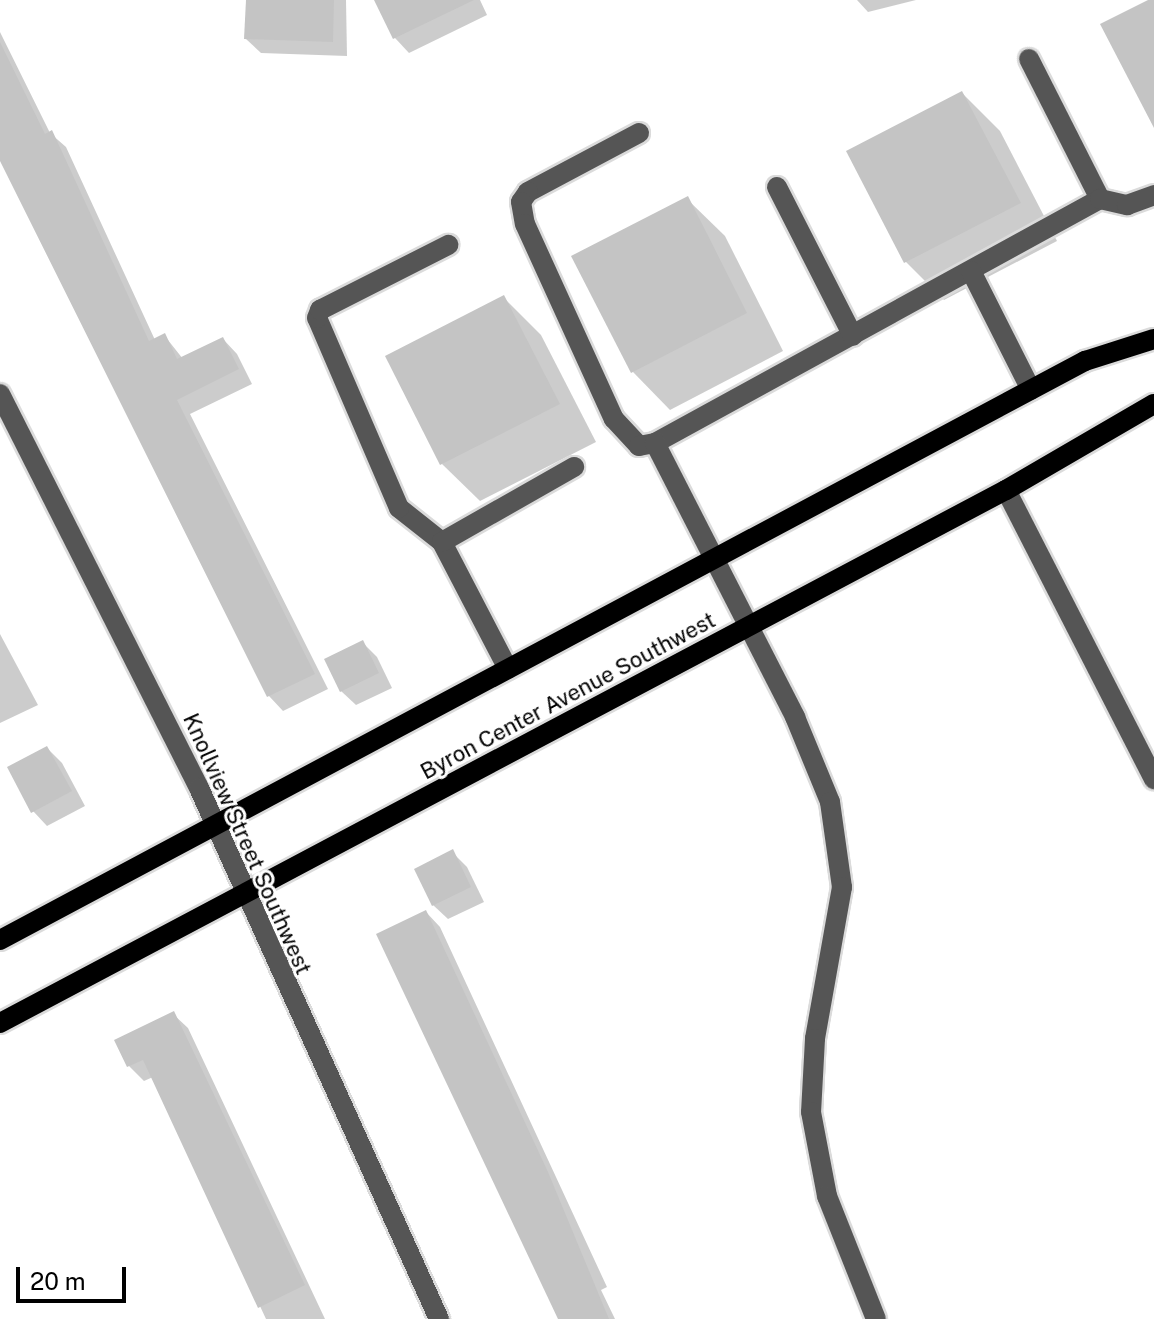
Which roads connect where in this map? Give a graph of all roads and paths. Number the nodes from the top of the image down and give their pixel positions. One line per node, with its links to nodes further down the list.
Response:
1 (1029, 59): 5 (street)
2 (639, 133): 13 (street)
3 (777, 187): 8 (street)
4 (1154, 195): 5 (street)
5 (1100, 199): 7 (street)
6 (448, 245): 16 (street)
7 (971, 271): 8 (street); 10 (street)
8 (853, 336): 13 (street)
9 (1154, 339): 10 (main road)
10 (1031, 390): 17 (main road)
11 (0, 394): 21 (street, Knollview Street Southwest)
12 (1154, 404): 15 (main road, Byron Center Avenue Southwest)
13 (655, 443): 17 (street)
14 (574, 467): 16 (street)
15 (1006, 490): 18 (main road, Byron Center Avenue Southwest); 20 (street)
16 (442, 542): 19 (street)
17 (715, 558): 18 (street); 19 (main road)
18 (751, 627): 22 (main road, Byron Center Avenue Southwest); 26 (street)
19 (508, 669): 21 (main road)
20 (1154, 779)
21 (215, 826): 22 (street, Knollview Street Southwest); 23 (main road)
22 (244, 895): 24 (main road, Byron Center Avenue Southwest); 25 (street, Knollview Street Southwest)
23 (0, 940)
24 (0, 1023)
25 (439, 1319)
26 (876, 1319)

